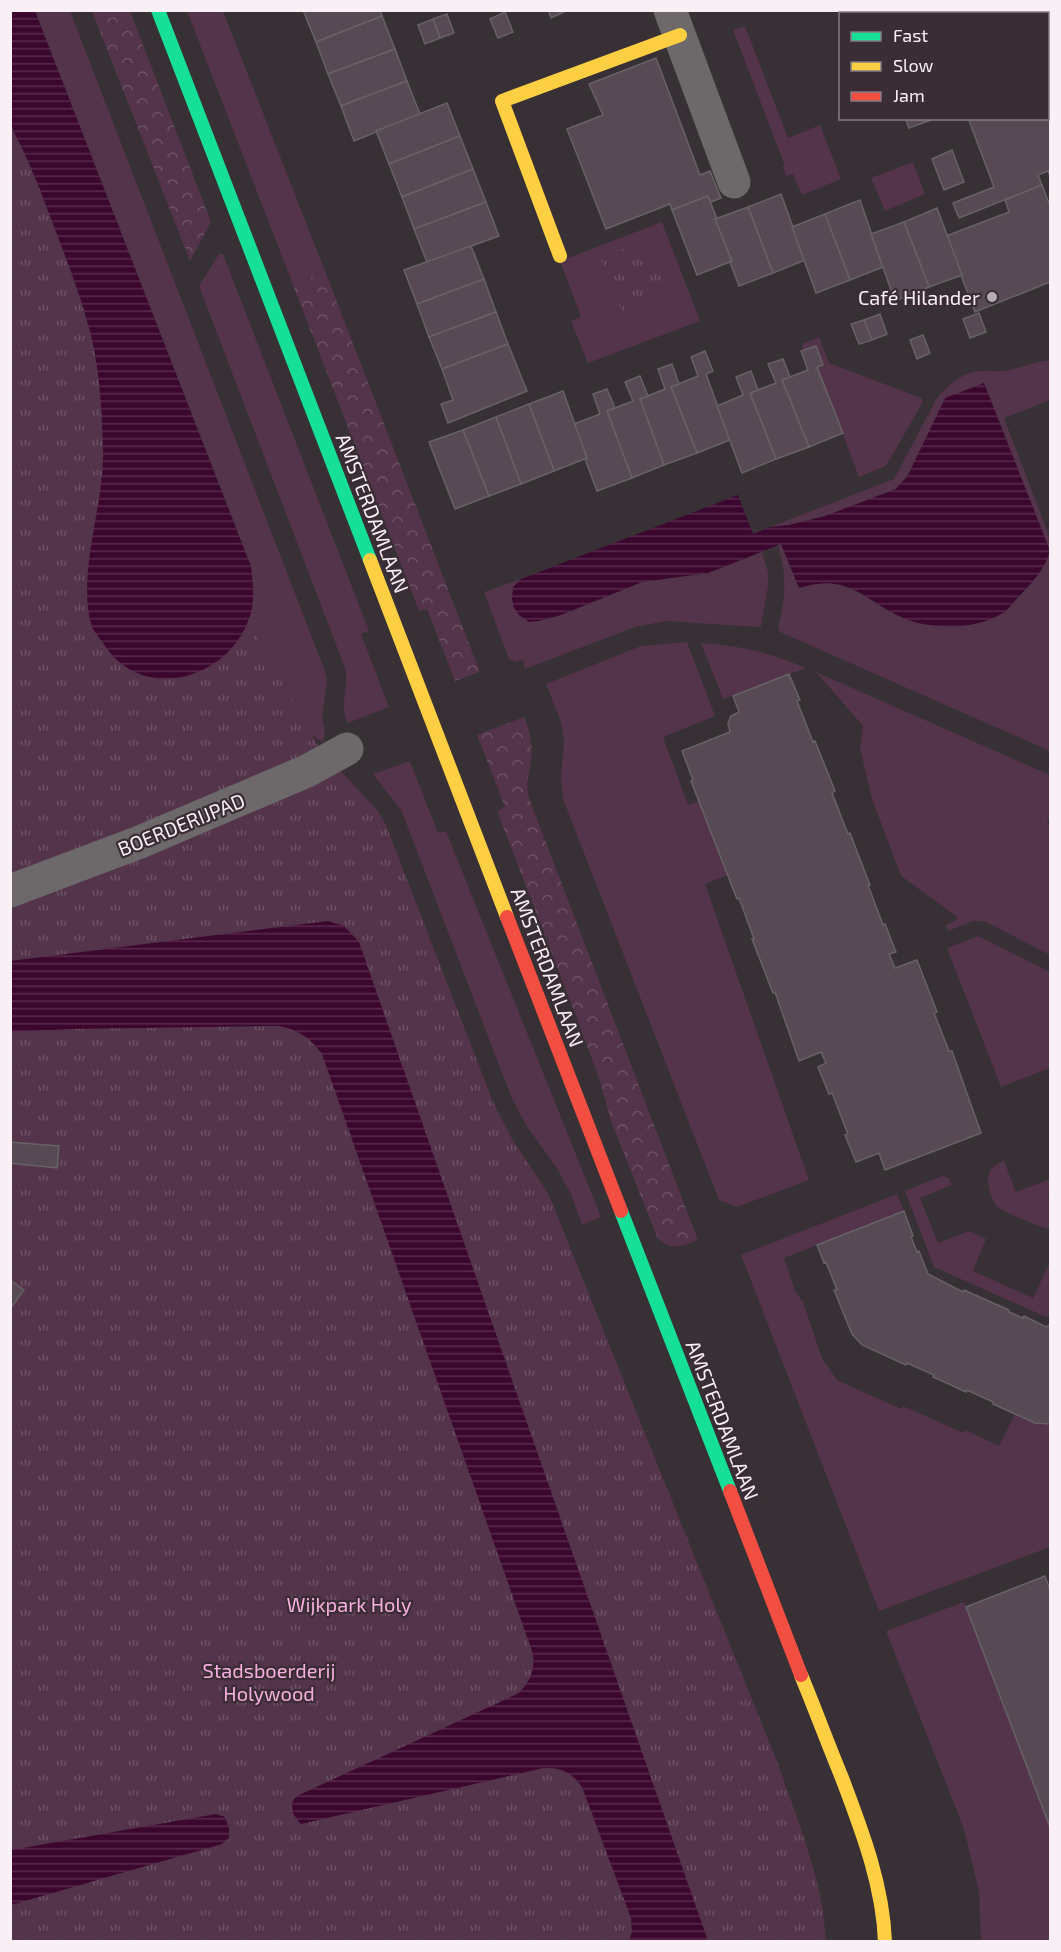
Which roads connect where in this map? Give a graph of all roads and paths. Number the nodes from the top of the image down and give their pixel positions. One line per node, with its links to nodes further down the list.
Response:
1 (158, 10): 7 (street, AMSTERDAMLAAN)
2 (675, 23): 3 (street); 4 (street)
3 (734, 182)
4 (560, 256)
5 (347, 749): 6 (street, BOERDERIJPAD)
6 (10, 891)
7 (885, 1941)

